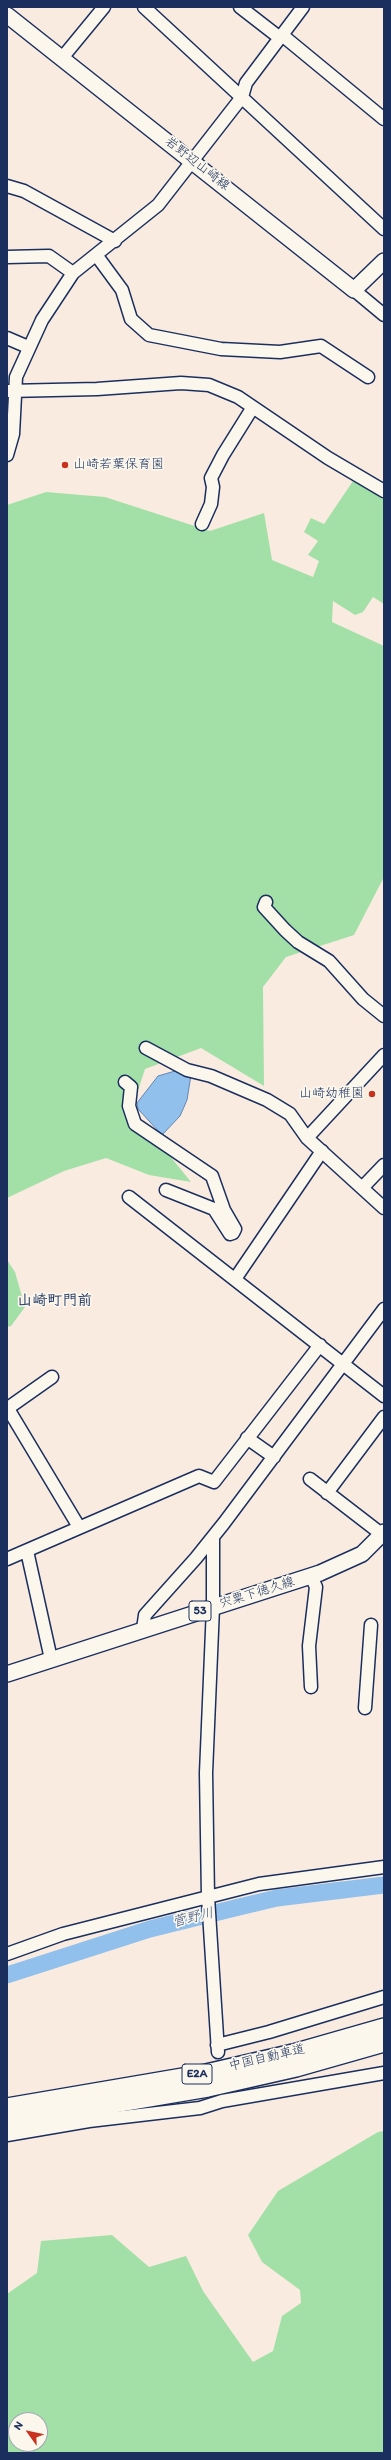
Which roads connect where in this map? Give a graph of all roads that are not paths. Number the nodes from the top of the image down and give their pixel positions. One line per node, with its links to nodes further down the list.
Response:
1 (104, 7): 7 (street)
2 (240, 7): 6 (street)
3 (304, 7): 6 (street)
4 (148, 8): 8 (street)
5 (7, 15): 7 (main road, 岩野辺山崎線)
6 (281, 36): 8 (street); 9 (street)
7 (62, 58): 10 (main road, 岩野辺山崎線)
8 (242, 97): 10 (street); 12 (street)
9 (384, 119)
10 (193, 160): 13 (street); 18 (main road, 岩野辺山崎線)
11 (7, 186): 13 (street)
12 (384, 229)
13 (115, 241): 14 (street)
14 (97, 256): 17 (street); 22 (street)
15 (7, 257): 17 (street)
16 (384, 261): 18 (main road)
17 (73, 273): 21 (street)
18 (354, 290): 19 (street)
19 (384, 315)
20 (7, 338): 21 (street)
21 (28, 347): 23 (street)
22 (368, 377)
23 (11, 391): 24 (street); 25 (street)
24 (253, 407): 26 (street); 27 (street)
25 (7, 455)
26 (384, 491)
27 (202, 524)
28 (266, 902): 29 (street)
29 (384, 1016)
30 (146, 1048): 33 (street)
31 (384, 1055): 33 (street)
32 (125, 1082): 37 (street)
33 (307, 1138): 34 (street)
34 (322, 1151): 36 (street); 40 (street)
35 (384, 1165): 36 (street)
36 (362, 1188): 39 (street)
37 (166, 1190)
38 (129, 1197): 40 (street)
39 (384, 1208)
40 (235, 1279): 42 (street)
41 (384, 1309): 43 (street)
42 (320, 1345): 43 (street); 48 (street)
43 (343, 1362): 45 (street); 49 (street)
44 (52, 1377): 46 (street)
45 (384, 1396)
46 (7, 1408): 52 (street)
47 (384, 1417): 51 (street)
48 (247, 1438): 49 (street); 52 (street)
49 (274, 1457): 54 (street)
50 (310, 1479): 51 (street)
51 (327, 1493): 53 (street)
52 (79, 1526): 55 (street)
53 (383, 1535): 57 (main road, 宍粟下徳久線 / 53)
54 (213, 1538): 58 (street); 60 (street)
55 (27, 1551): 56 (street); 61 (street)
56 (7, 1559)
57 (311, 1576): 58 (main road, 宍粟下徳久線 / 53); 63 (street)
58 (213, 1607): 60 (main road, 宍粟下徳久線 / 53); 66 (street)
59 (371, 1625): 64 (street)
60 (143, 1629): 61 (main road, 宍粟下徳久線 / 53)
61 (51, 1659): 62 (main road, 宍粟下徳久線 / 53)
62 (7, 1674)
63 (311, 1687)
64 (365, 1708)
65 (384, 1867): 66 (street)
66 (208, 1897): 67 (street); 68 (street)
67 (7, 1954)
68 (384, 1997)
69 (384, 2027): 72 (highway, 中国自動車道 / E2A)
70 (384, 2043): 73 (highway, 中国自動車道 / E2A)
71 (384, 2073): 74 (street)
72 (7, 2107)
73 (7, 2122)
74 (7, 2135)

